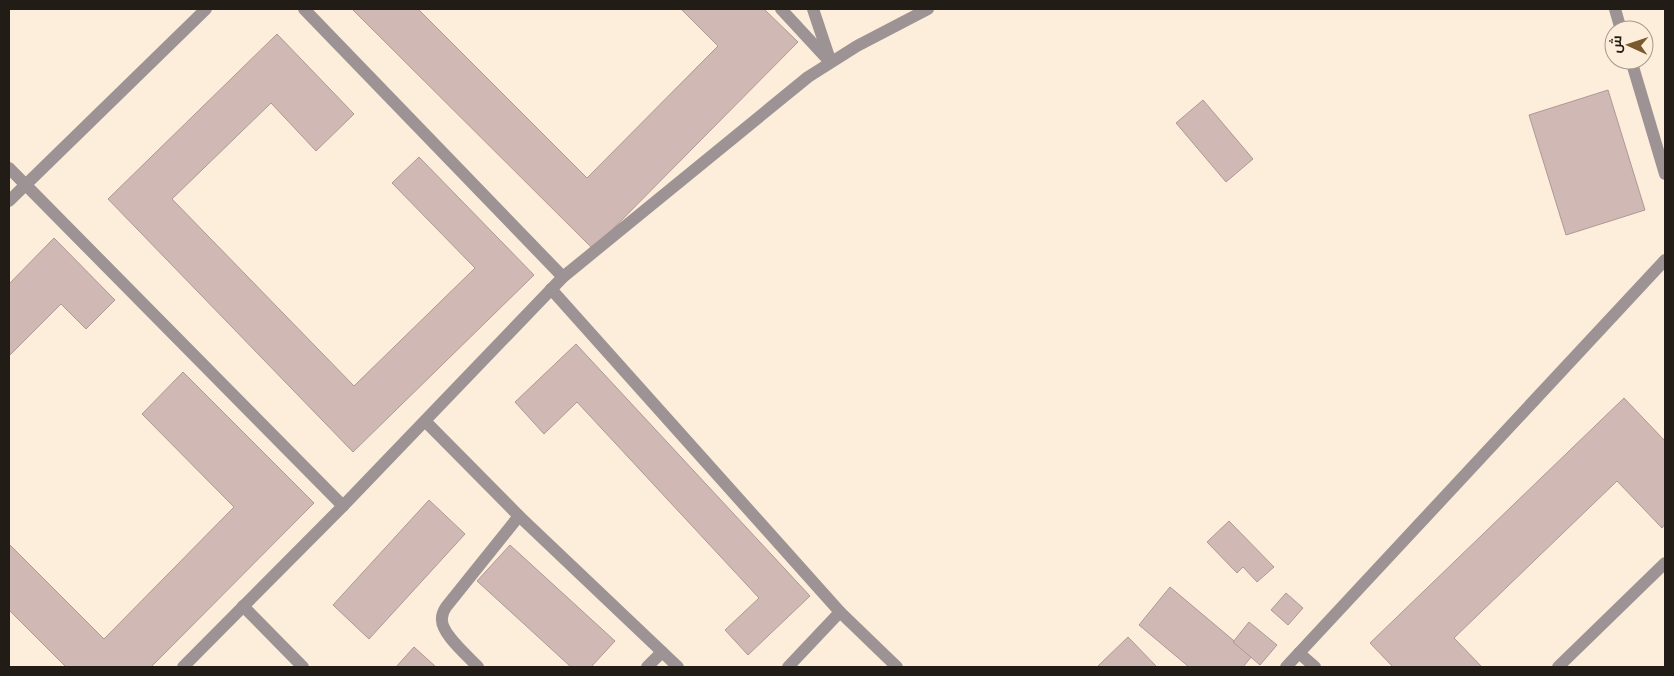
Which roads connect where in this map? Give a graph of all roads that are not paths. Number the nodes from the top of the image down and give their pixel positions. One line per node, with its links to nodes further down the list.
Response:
1 (206, 9): 10 (street)
2 (304, 9): 13 (street)
3 (781, 9): 6 (street)
4 (813, 9): 6 (street)
5 (928, 9): 6 (street)
6 (830, 62): 13 (street)
7 (1634, 70): 9 (street)
8 (9, 168): 10 (street)
9 (1665, 174)
10 (26, 185): 11 (street); 16 (street)
11 (9, 201)
12 (1665, 260): 22 (street)
13 (563, 277): 14 (street)
14 (551, 289): 15 (street); 20 (street)
15 (425, 421): 16 (street); 17 (street)
16 (343, 506): 19 (street)
17 (519, 516): 21 (street); 25 (street)
18 (1665, 563): 32 (street)
19 (244, 606): 23 (street); 24 (street)
20 (840, 612): 28 (street); 29 (street)
21 (662, 652): 26 (street); 27 (street)
22 (1299, 653): 30 (street); 31 (street)
23 (183, 667)
24 (303, 667)
25 (478, 667)
26 (647, 667)
27 (678, 667)
28 (788, 667)
29 (897, 667)
30 (1286, 667)
31 (1315, 667)
32 (1558, 667)

